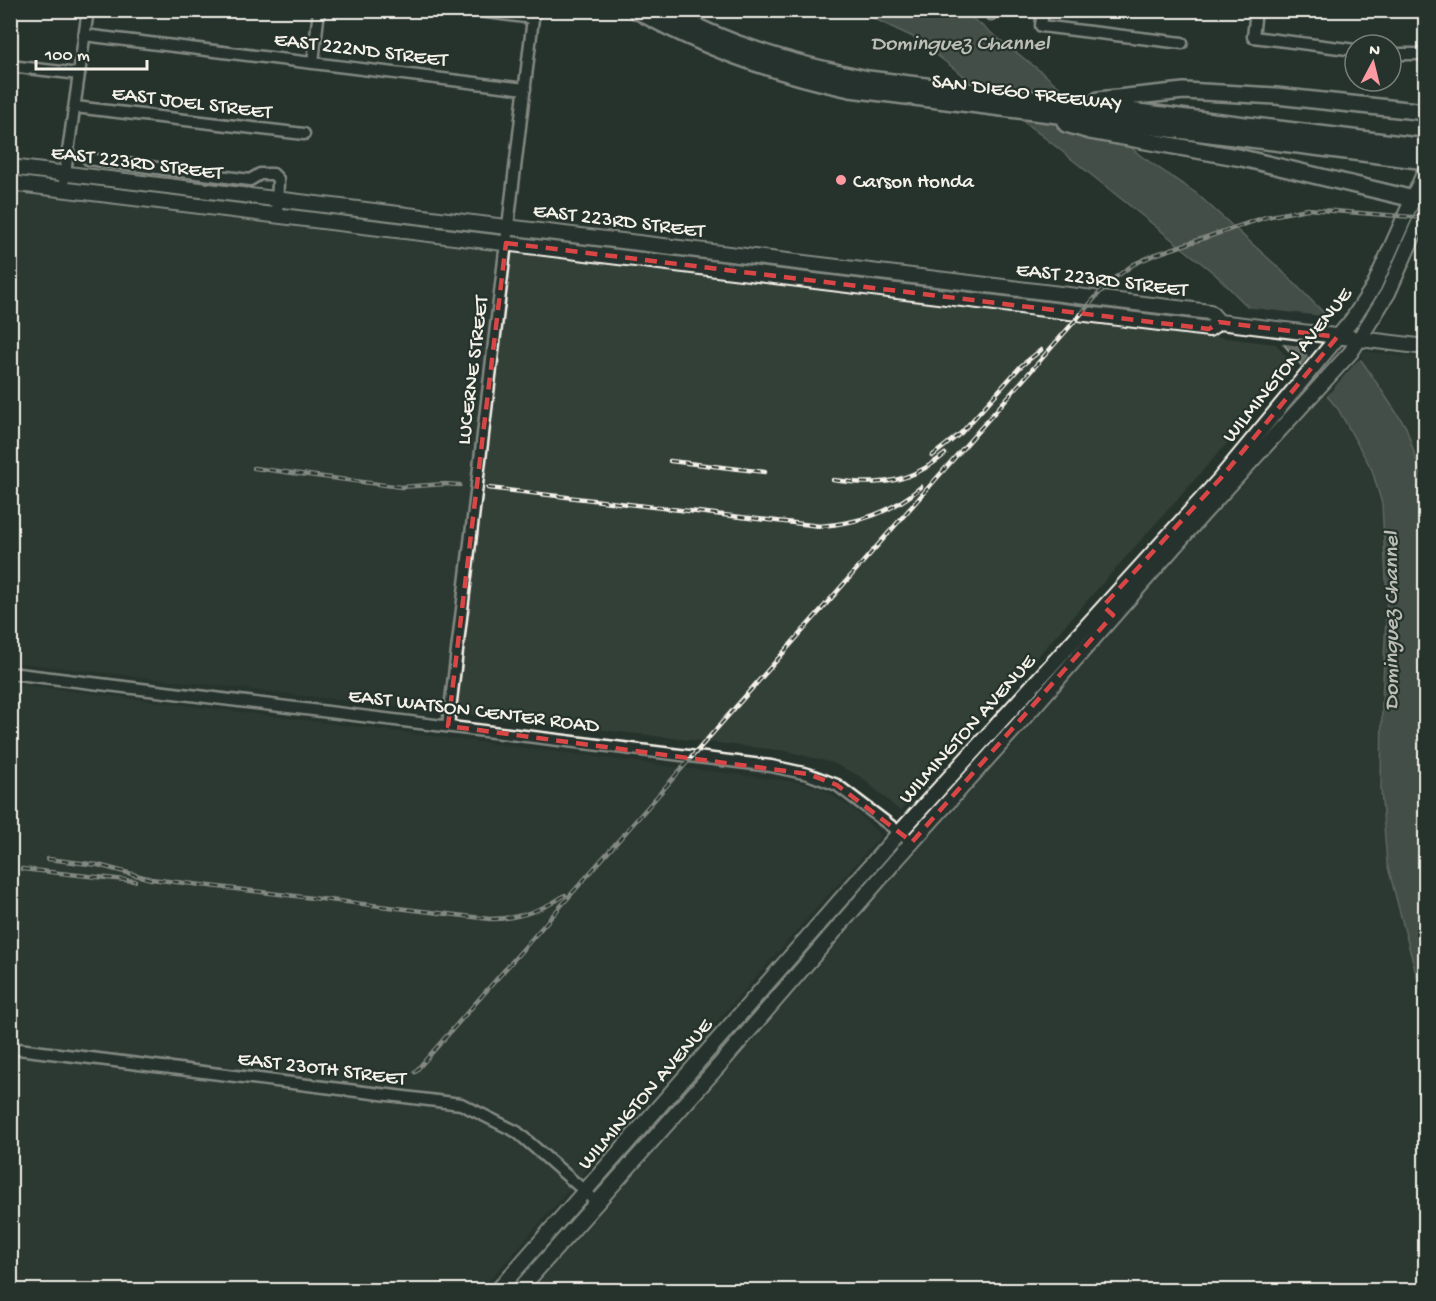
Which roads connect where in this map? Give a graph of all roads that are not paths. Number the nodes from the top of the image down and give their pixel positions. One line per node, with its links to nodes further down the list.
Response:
1 (88, 10): 11 (street)
2 (319, 10): 16 (street)
3 (471, 10): 10 (street)
4 (636, 10): 23 (highway, SAN DIEGO FREEWAY)
5 (653, 10): 20 (highway)
6 (664, 10): 20 (highway)
7 (680, 10): 20 (highway, SAN DIEGO FREEWAY)
8 (1043, 10): 12 (street)
9 (1256, 10): 13 (street)
10 (534, 14): 19 (street, LUCERNE STREET)
11 (84, 35): 16 (street, EAST 222ND STREET); 18 (street)
12 (1182, 43)
13 (1343, 48)
14 (1403, 54): 15 (street)
15 (1425, 54)
16 (313, 62): 19 (street, EAST 222ND STREET)
17 (10, 66): 18 (street)
18 (79, 74): 21 (street)
19 (525, 88): 39 (street, LUCERNE STREET)
20 (962, 90): 22 (highway, SAN DIEGO FREEWAY); 22 (highway)
21 (75, 107): 25 (street, EAST JOEL STREET); 33 (street)
22 (1109, 108): 24 (highway); 26 (highway, SAN DIEGO FREEWAY); 26 (highway)
23 (1023, 111): 26 (highway, SAN DIEGO FREEWAY); 37 (highway)
24 (1425, 112)
25 (304, 134)
26 (1411, 146): 27 (highway); 28 (highway); 30 (highway, SAN DIEGO FREEWAY)
27 (1425, 147)
28 (1425, 152)
29 (88, 159): 36 (street)
30 (1425, 160)
31 (10, 167): 33 (main road, EAST 223RD STREET)
32 (1425, 169): 37 (main road, WILMINGTON AVENUE)
33 (65, 174): 35 (street); 36 (main road, EAST 223RD STREET)
34 (10, 183): 35 (main road, EAST 223RD STREET)
35 (63, 190): 38 (main road, EAST 223RD STREET)
36 (278, 199): 38 (street); 39 (main road, EAST 223RD STREET)
37 (1421, 203): 41 (main road, WILMINGTON AVENUE); 42 (main road, WILMINGTON AVENUE)
38 (277, 215): 40 (main road, EAST 223RD STREET)
39 (508, 227): 40 (street, LUCERNE STREET); 43 (main road, EAST 223RD STREET)
40 (506, 243): 43 (main road, EAST 223RD STREET); 49 (street, LUCERNE STREET)
41 (1391, 248): 42 (main road); 44 (main road, WILMINGTON AVENUE)
42 (1404, 255): 45 (main road, WILMINGTON AVENUE)
43 (1219, 322): 44 (main road, EAST 223RD STREET)
44 (1337, 337): 45 (main road, EAST 223RD STREET); 47 (main road, WILMINGTON AVENUE)
45 (1363, 338): 46 (main road); 47 (main road, WILMINGTON AVENUE)
46 (1425, 347)
47 (1108, 611): 50 (main road, WILMINGTON AVENUE); 51 (main road, WILMINGTON AVENUE)
48 (10, 674): 49 (street, EAST WATSON CENTER ROAD)
49 (448, 726): 50 (street, EAST WATSON CENTER ROAD)
50 (900, 832): 51 (street, EAST WATSON CENTER ROAD); 53 (main road, WILMINGTON AVENUE)
51 (912, 842): 54 (main road, WILMINGTON AVENUE)
52 (10, 1048): 53 (street, EAST 230TH STREET)
53 (584, 1192): 54 (street, EAST 230TH STREET); 55 (main road, WILMINGTON AVENUE)
54 (597, 1202): 56 (main road, WILMINGTON AVENUE)
55 (498, 1290)
56 (519, 1290)

